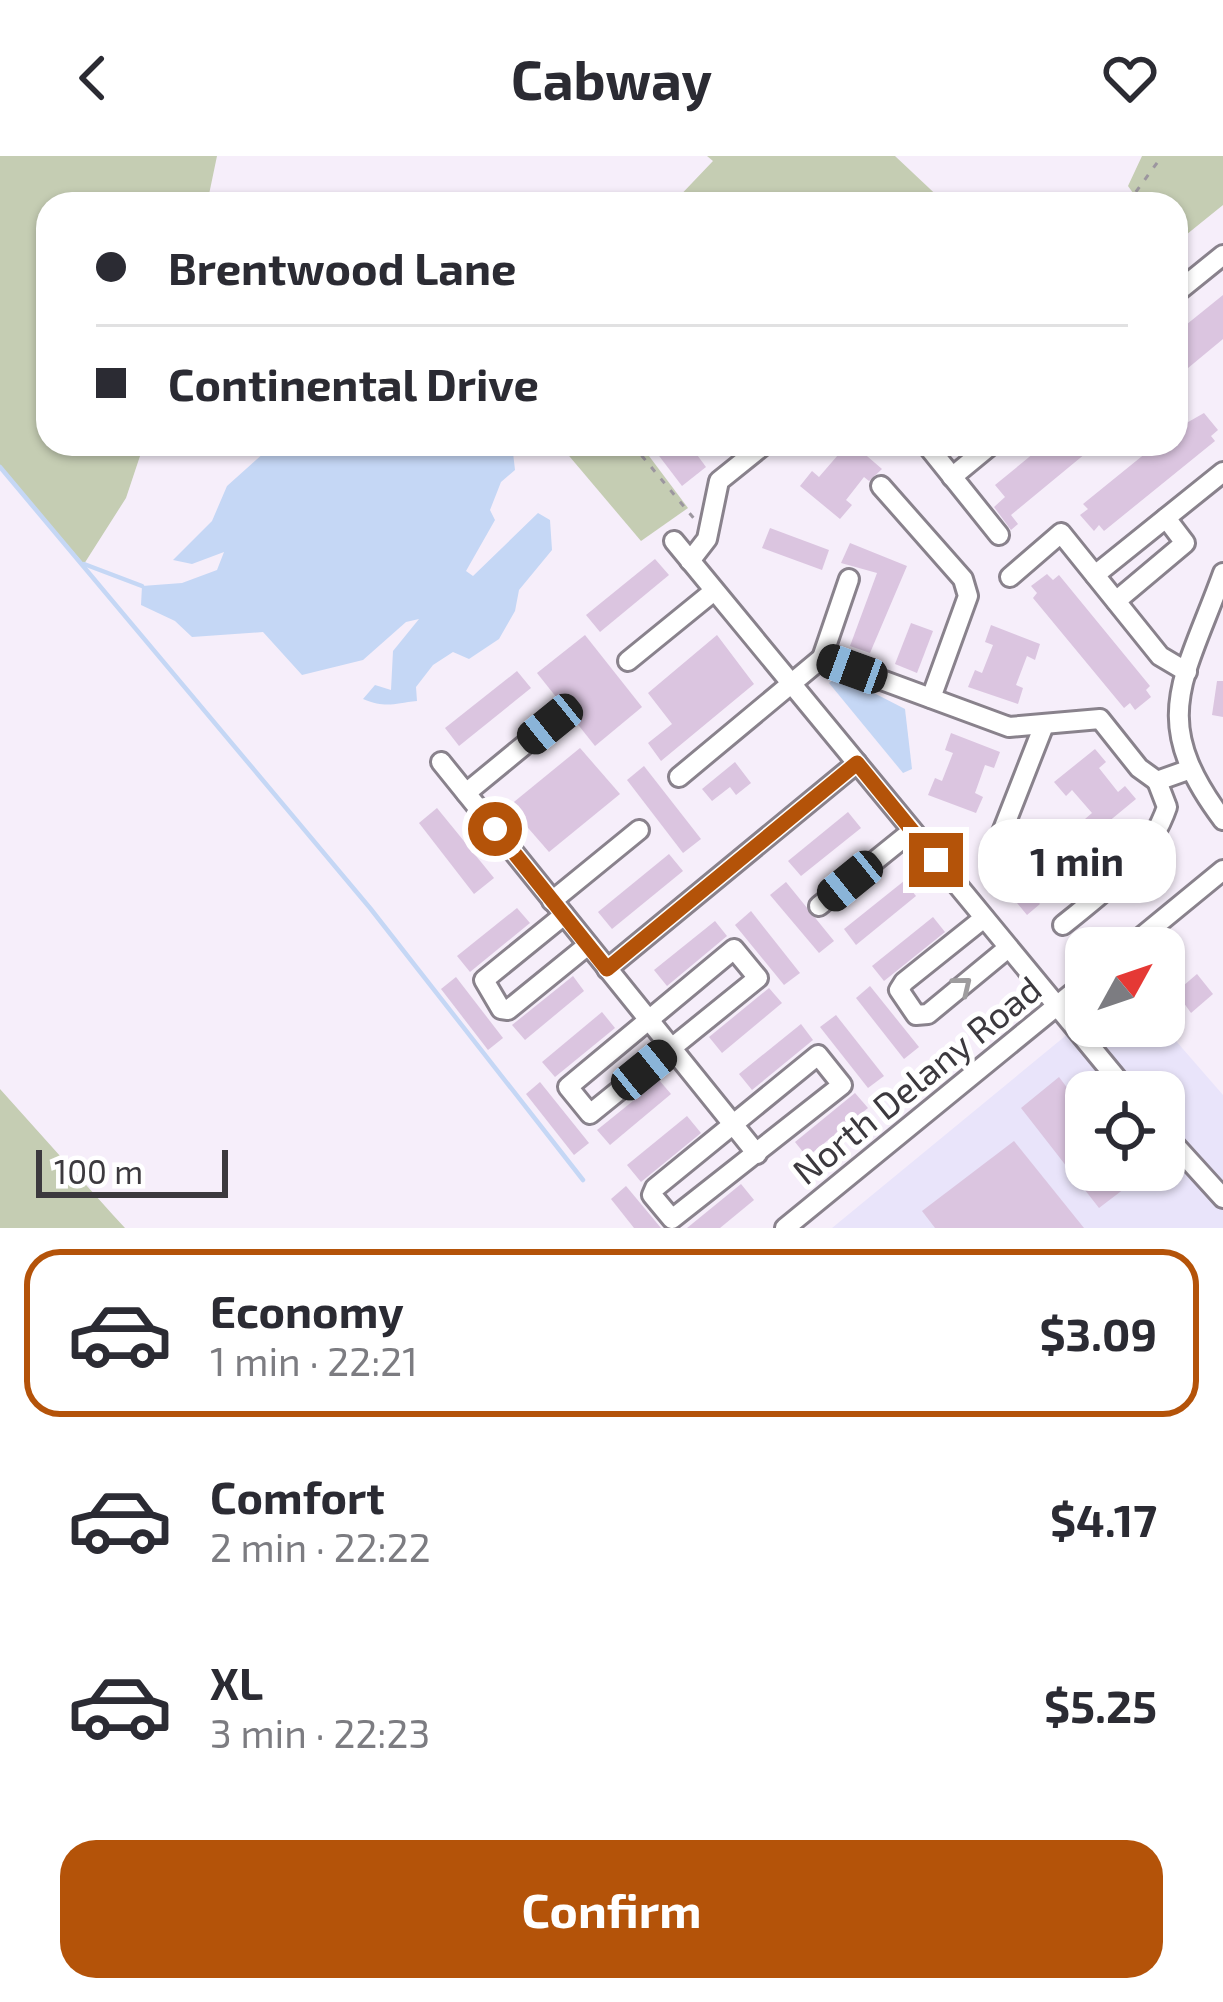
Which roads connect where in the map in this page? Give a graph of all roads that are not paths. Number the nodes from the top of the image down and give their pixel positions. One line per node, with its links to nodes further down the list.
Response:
1 (1223, 255): 2 (street)
2 (1188, 283)
3 (740, 456): 7 (street)
4 (750, 456): 7 (street)
5 (935, 456): 9 (street)
6 (977, 456): 9 (street)
7 (744, 461): 14 (street)
8 (1223, 472): 11 (street)
9 (952, 477): 12 (street)
10 (881, 486): 25 (street)
11 (1166, 518): 16 (street); 20 (street)
12 (999, 535)
13 (674, 541): 14 (street)
14 (690, 561): 19 (street)
15 (1223, 573): 23 (street)
16 (1095, 575): 17 (street); 20 (street)
17 (1010, 577)
18 (849, 579): 21 (street)
19 (714, 591): 22 (street); 24 (street)
20 (1116, 601): 23 (street)
21 (822, 658): 24 (street); 25 (street)
22 (628, 661)
23 (1187, 672): 30 (street)
24 (792, 684): 29 (street); 31 (street)
25 (931, 698): 27 (street)
26 (550, 724): 33 (street)
27 (1044, 725): 32 (street); 37 (street)
28 (441, 762): 33 (street)
29 (857, 763): 36 (street); 46 (street)
30 (1188, 770): 32 (street); 34 (street)
31 (680, 777)
32 (1157, 781): 42 (street)
33 (466, 793): 40 (street)
34 (1223, 820)
35 (639, 830): 40 (street)
36 (912, 831): 39 (street); 41 (street)
37 (995, 850)
38 (1223, 870): 43 (street)
39 (819, 906)
40 (558, 908): 44 (street); 44 (street)
41 (984, 918): 45 (street); 45 (street, one-way to 45)
42 (1063, 925)
43 (1154, 927)
44 (588, 945): 46 (street)
45 (1008, 948): 48 (street)
46 (607, 969): 49 (street)
47 (1065, 1000): 48 (street, North Delany Road)
48 (1056, 1007): 51 (street); 58 (street, North Delany Road)
49 (648, 1019): 50 (street); 50 (street); 50 (street)
50 (671, 1048): 52 (street)
51 (1110, 1071)
52 (733, 1124): 53 (street); 53 (street); 53 (street)
53 (757, 1154)
54 (1185, 1156): 56 (street)
55 (1223, 1161): 56 (street)
56 (1204, 1176): 57 (street)
57 (1223, 1198)
58 (786, 1227)

